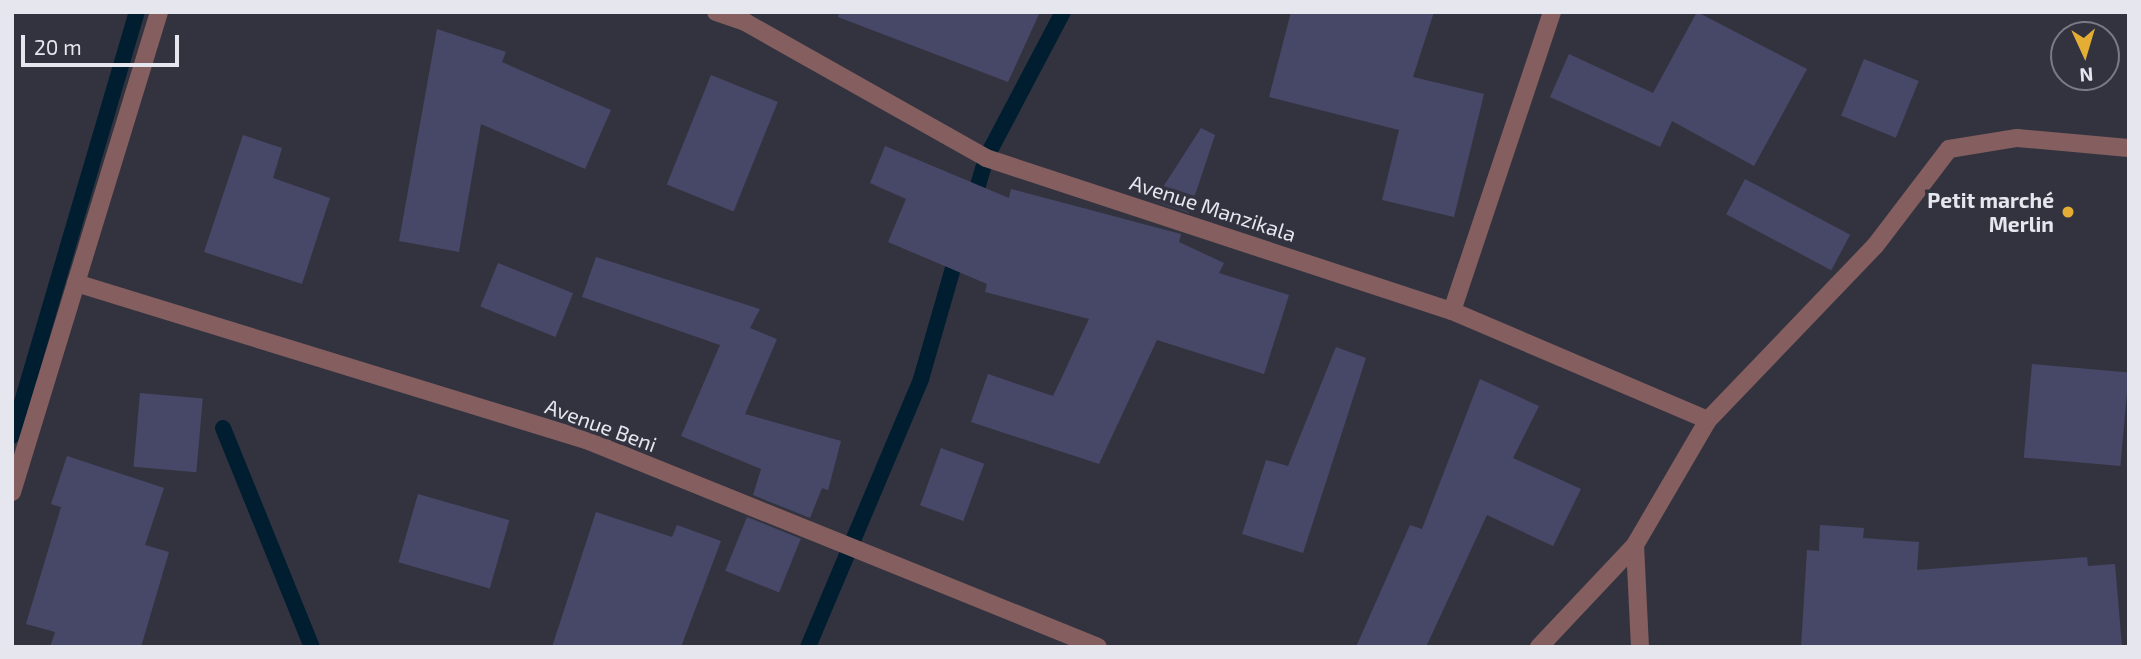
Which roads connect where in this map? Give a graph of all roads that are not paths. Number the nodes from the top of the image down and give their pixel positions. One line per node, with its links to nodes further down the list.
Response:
1 (159, 12): 5 (street)
2 (716, 12): 6 (street, Avenue Manzikala)
3 (1552, 12): 6 (street)
4 (2129, 148): 7 (street)
5 (76, 283): 8 (street); 10 (street, Avenue Beni)
6 (1452, 311): 7 (street, Avenue Manzikala)
7 (1708, 420): 9 (street)
8 (12, 492)
9 (1635, 545): 11 (street); 12 (street)
10 (1098, 647)
11 (1539, 647)
12 (1640, 647)

